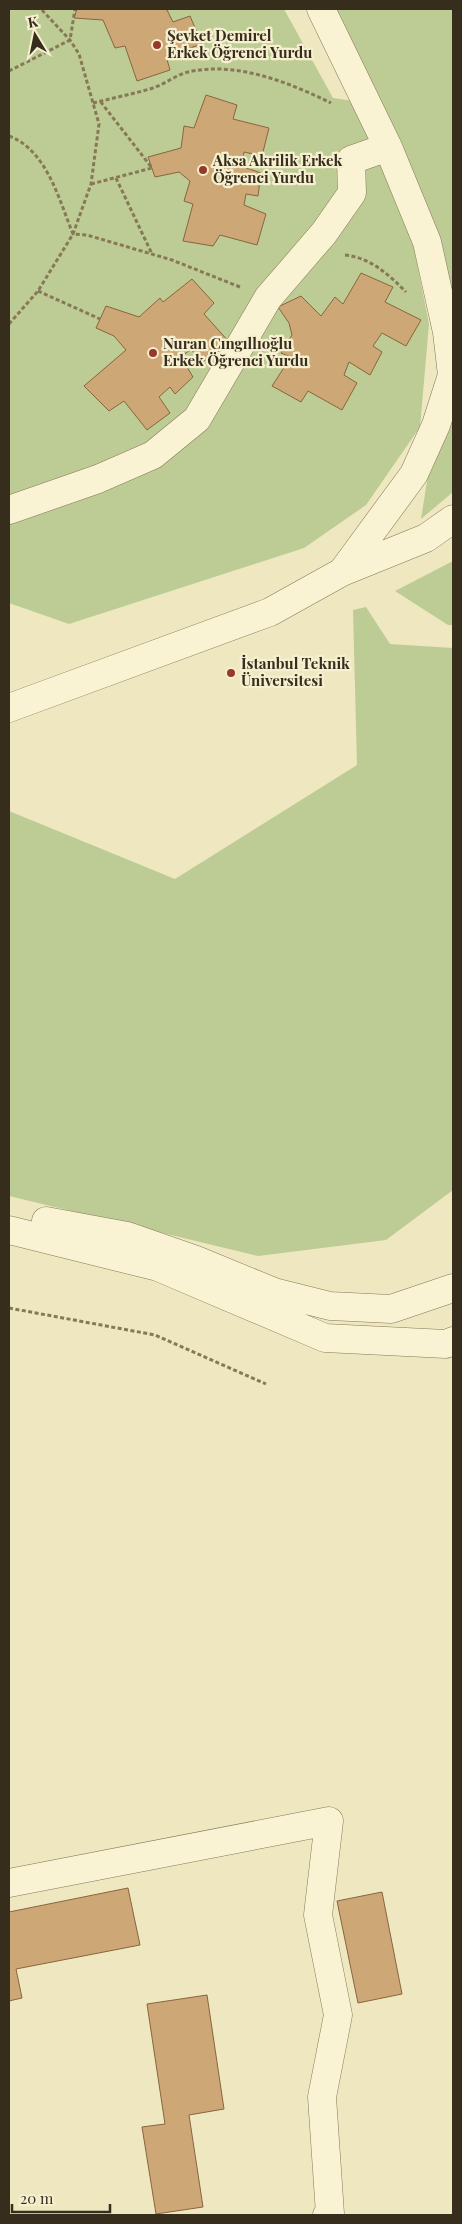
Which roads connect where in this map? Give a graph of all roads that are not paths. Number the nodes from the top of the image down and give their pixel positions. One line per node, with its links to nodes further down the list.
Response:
1 (321, 9): 2 (street)
2 (388, 147): 3 (street); 5 (street)
3 (9, 510)
4 (453, 518): 5 (street)
5 (342, 572): 6 (street)
6 (9, 708)
7 (9, 1216): 9 (street)
8 (9, 1230): 10 (street)
9 (453, 1288)
10 (453, 1341)
11 (9, 1883): 12 (street)
12 (327, 2215)

